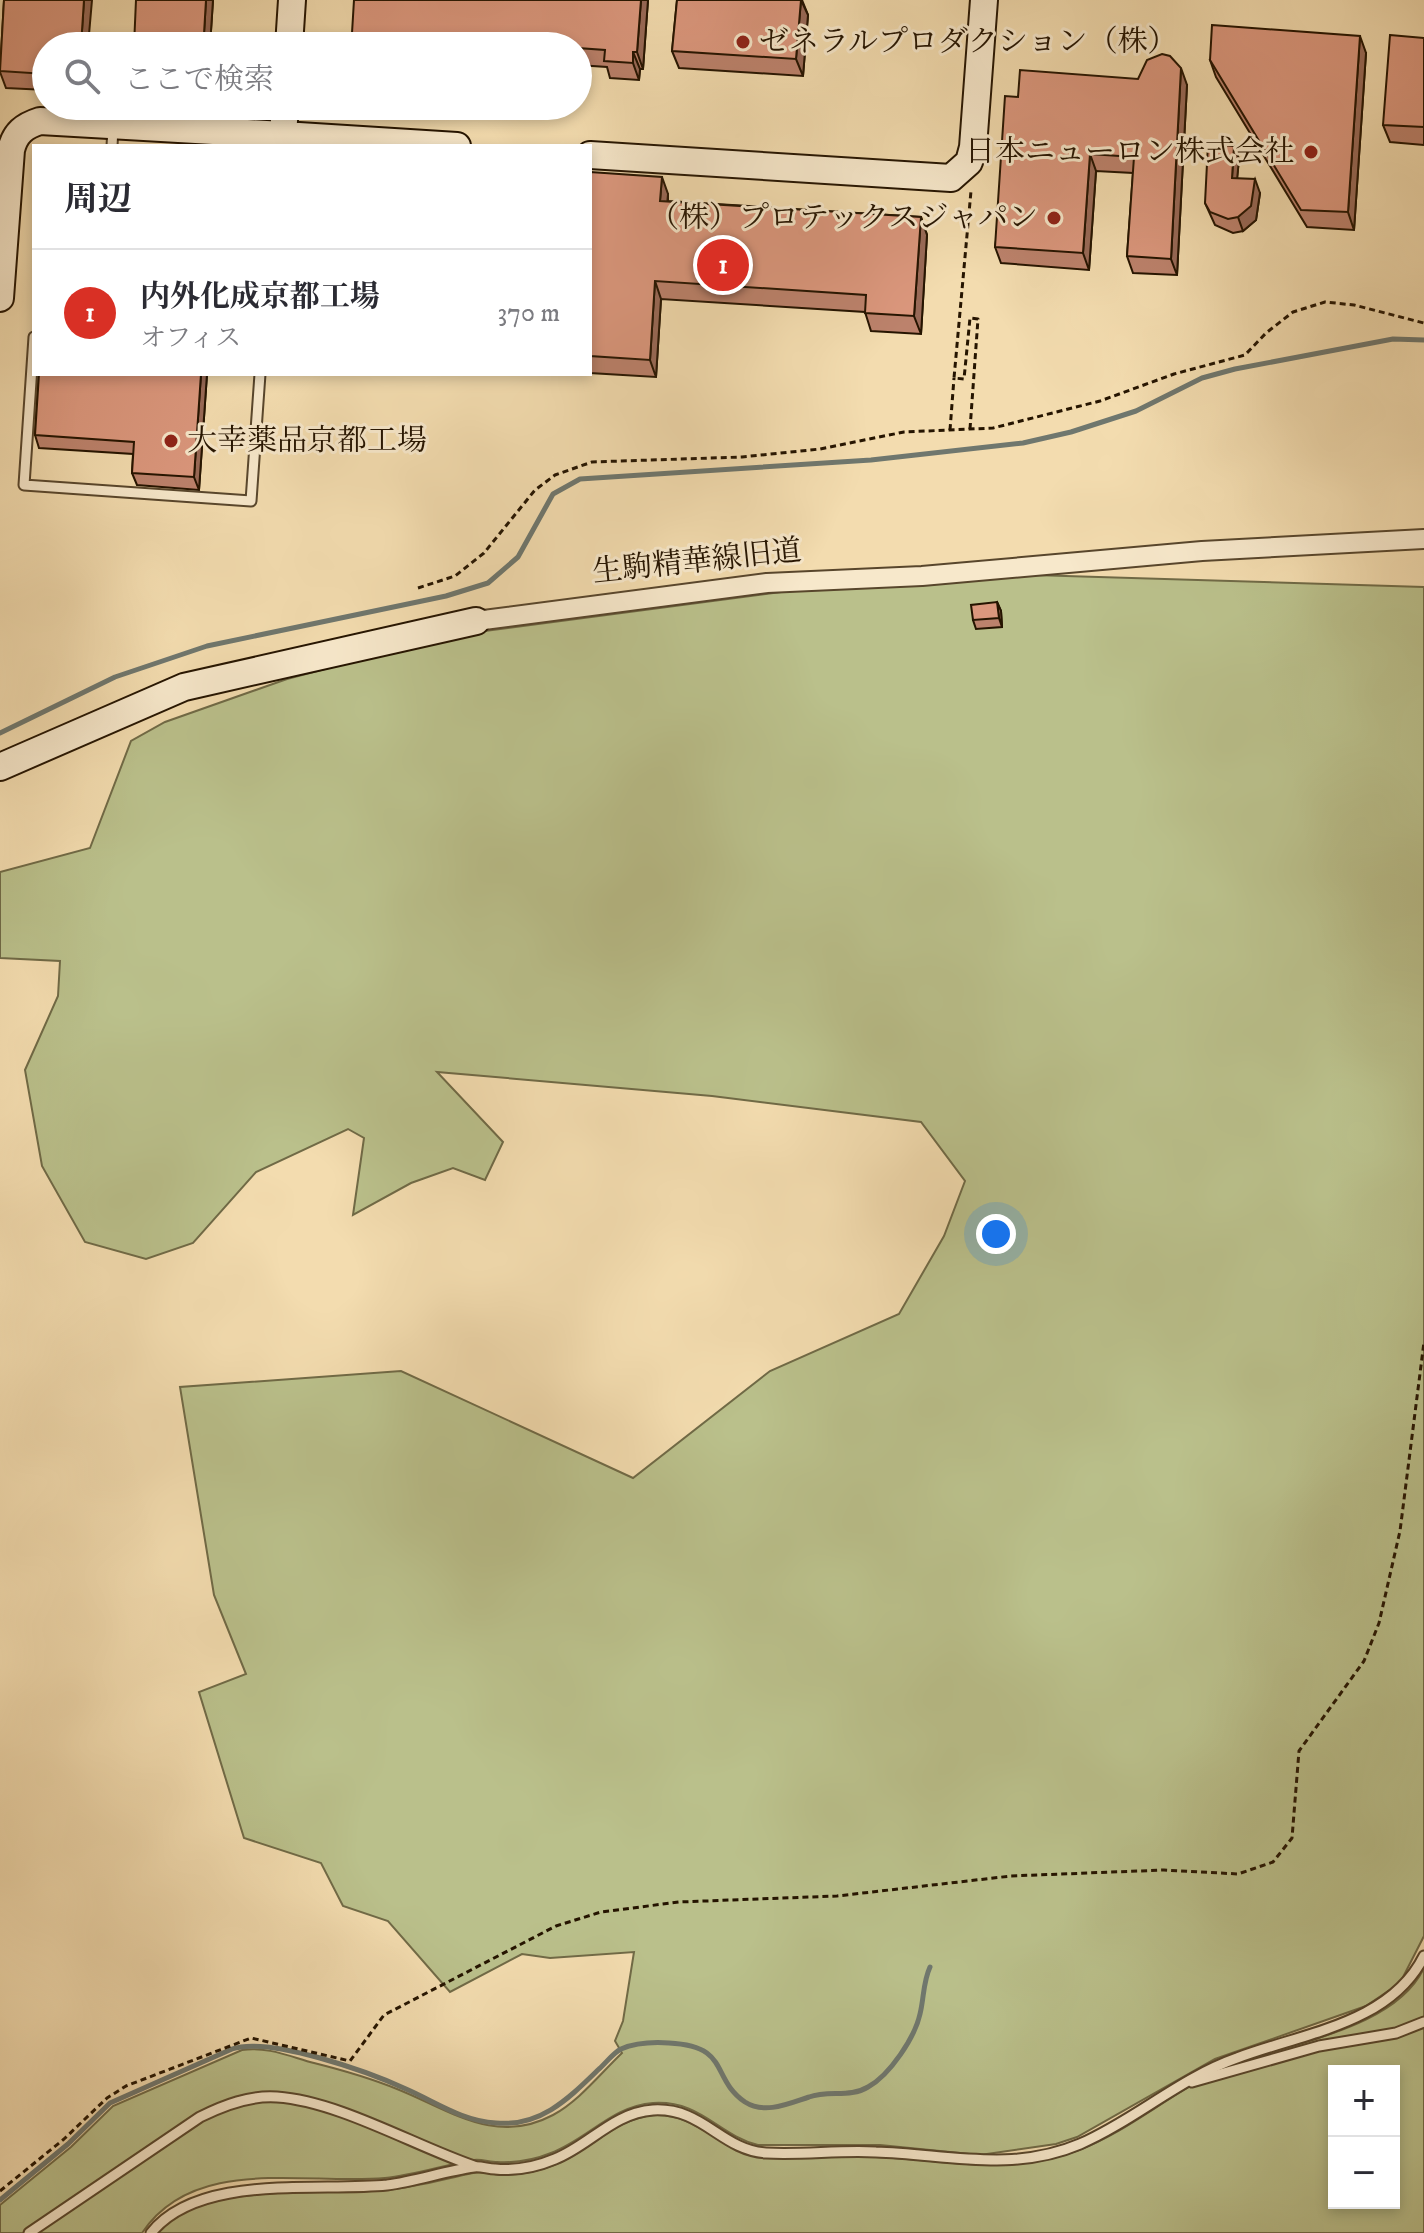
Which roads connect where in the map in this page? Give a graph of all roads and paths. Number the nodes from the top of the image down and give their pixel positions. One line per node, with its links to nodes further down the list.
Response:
1 (292, 0): 3 (street)
2 (984, 0): 9 (street)
3 (290, 32)
4 (284, 120): 5 (street)
5 (283, 135): 6 (street); 7 (street)
6 (112, 136): 10 (street)
7 (425, 144)
8 (592, 155): 9 (street)
9 (961, 172): 14 (path)
10 (0, 298)
11 (1424, 323): 15 (path)
12 (32, 367): 13 (lane)
13 (260, 376)
14 (954, 378): 15 (path); 16 (path)
15 (970, 429): 16 (path)
16 (950, 430): 18 (path)
17 (1424, 539): 19 (street, 生駒精華線旧道)
18 (418, 588)
19 (476, 621): 20 (street, 生駒精華線旧道)
20 (0, 767)
21 (1424, 1342): 26 (path)
22 (1424, 1956): 24 (lane)
23 (1424, 2022): 24 (lane)
24 (1175, 2087): 25 (lane)
25 (476, 2166): 27 (lane); 28 (lane)
26 (0, 2191)
27 (29, 2233)
28 (151, 2233)

